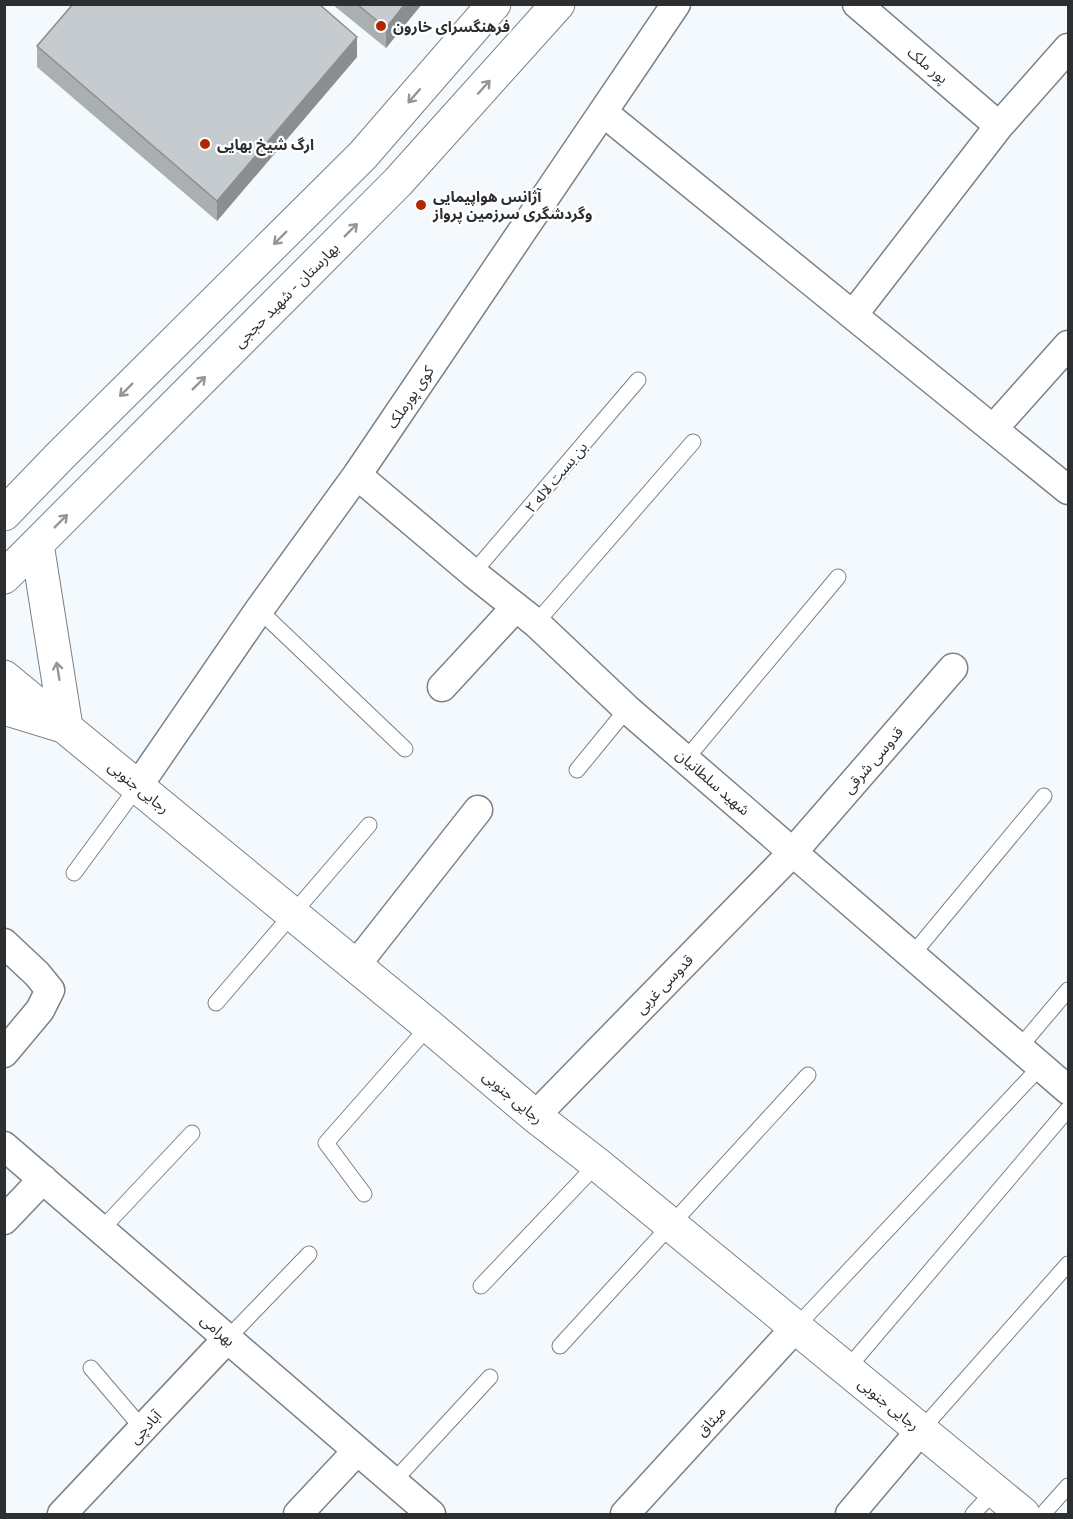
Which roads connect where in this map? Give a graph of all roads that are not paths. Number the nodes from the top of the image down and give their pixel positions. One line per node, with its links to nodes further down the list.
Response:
1 (494, 4): 13 (street, one-way to 13)
2 (558, 4): 15 (street, بهارستان - شهید حججی, one-way to 2)
3 (676, 4): 6 (street, کوی پورملک)
4 (870, 9): 7 (street, پور ملک)
5 (1068, 48): 7 (street)
6 (604, 113): 8 (street); 14 (street, کوی پورملک)
7 (999, 126): 8 (street)
8 (853, 315): 11 (street)
9 (1068, 345): 11 (street)
10 (638, 380): 19 (lane, بن بست لاله ۲)
11 (993, 429): 16 (street)
12 (693, 442): 23 (lane)
13 (60, 456): 15 (street); 17 (street)
14 (357, 475): 19 (street, شهید سلطانیان); 22 (street, کوی پورملک)
15 (94, 488): 18 (street, بهارستان - شهید حججی, one-way to 15)
16 (1068, 490)
17 (4, 514)
18 (38, 544): 20 (street, بهارستان - شهید حججی); 29 (street, one-way to 18)
19 (473, 573): 23 (street, شهید سلطانیان)
20 (4, 577)
21 (838, 577): 31 (lane)
22 (260, 610): 30 (lane); 33 (street, کوی پورملک)
23 (526, 615): 26 (street); 28 (street, شهید سلطانیان)
24 (953, 668): 37 (street, قدوسی شرقی)
25 (4, 677): 29 (street, رجایی جنوبی)
26 (442, 687)
27 (4, 708): 29 (street)
28 (627, 709): 31 (street, شهید سلطانیان); 32 (lane)
29 (66, 727): 33 (street, رجایی جنوبی)
30 (405, 749)
31 (686, 759): 37 (street, شهید سلطانیان)
32 (577, 770)
33 (138, 786): 38 (lane); 39 (street, رجایی جنوبی)
34 (1044, 796): 41 (lane)
35 (478, 810): 42 (street)
36 (369, 825): 39 (lane)
37 (793, 852): 41 (street, شهید سلطانیان); 52 (street, قدوسی غربی)
38 (74, 873)
39 (292, 914): 42 (street, رجایی جنوبی); 44 (lane)
40 (4, 943): 47 (street)
41 (912, 955): 46 (street, شهید سلطانیان)
42 (356, 965): 45 (street, رجایی جنوبی)
43 (1068, 990): 46 (lane)
44 (216, 1003)
45 (429, 1026): 52 (street, رجایی جنوبی); 57 (lane)
46 (1019, 1048): 48 (street, شهید سلطانیان)
47 (4, 1053)
48 (1041, 1066): 50 (street, شهید سلطانیان); 64 (lane)
49 (808, 1075): 59 (lane)
50 (1068, 1090)
51 (1068, 1109): 68 (lane)
52 (535, 1116): 55 (street, رجایی جنوبی)
53 (192, 1133): 60 (lane)
54 (4, 1146): 56 (street, بهرامی)
55 (597, 1164): 59 (street, رجایی جنوبی); 63 (lane)
56 (43, 1179): 58 (street); 60 (street, بهرامی)
57 (364, 1194)
58 (4, 1220)
59 (671, 1224): 64 (street, رجایی جنوبی); 66 (lane)
60 (101, 1230): 65 (street, بهرامی)
61 (309, 1254): 65 (lane)
62 (1068, 1264): 71 (lane)
63 (481, 1286)
64 (796, 1327): 68 (street, رجایی جنوبی); 79 (street, میثاق)
65 (228, 1339): 70 (street, آبادچی); 72 (street, بهرامی)
66 (560, 1346)
67 (91, 1368): 70 (lane)
68 (847, 1369): 71 (street, رجایی جنوبی)
69 (490, 1377): 73 (lane)
70 (143, 1429): 76 (street, آبادچی)
71 (921, 1430): 75 (street, رجایی جنوبی); 80 (street)
72 (357, 1451): 73 (street, بهرامی); 77 (street)
73 (393, 1482): 78 (street, بهرامی)
74 (1068, 1486): 82 (lane)
75 (984, 1503): 81 (street, رجایی جنوبی)
76 (62, 1515)
77 (298, 1515)
78 (431, 1515)
79 (625, 1515)
80 (850, 1515)
81 (1023, 1515)
82 (1043, 1515)

